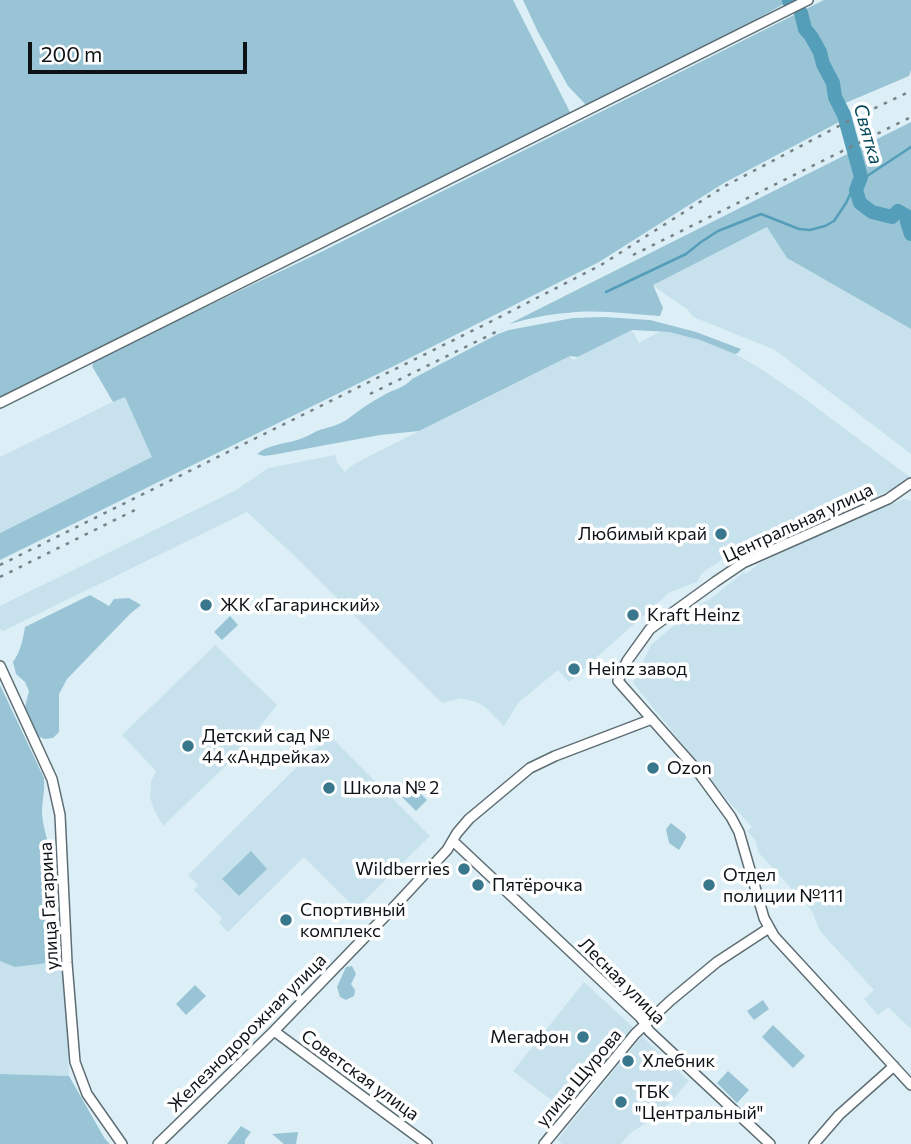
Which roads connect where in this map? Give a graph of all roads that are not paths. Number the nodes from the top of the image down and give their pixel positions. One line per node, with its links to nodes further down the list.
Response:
1 (808, 0): 2 (street)
2 (0, 404)
3 (911, 483): 5 (street, Центральная улица)
4 (0, 666): 12 (street, улица Гагарина)
5 (652, 719): 6 (street, Железнодорожная улица); 7 (street, Центральная улица)
6 (453, 841): 8 (street, Лесная улица); 9 (street, Железнодорожная улица)
7 (769, 928): 8 (street, улица Щурова); 10 (street, Центральная улица)
8 (645, 1025): 15 (street, улица Щурова); 16 (street, Лесная улица)
9 (274, 1031): 13 (street, Железнодорожная улица); 14 (street, Советская улица)
10 (894, 1066): 11 (street, Центральная улица); 17 (street)
11 (911, 1085)
12 (122, 1144)
13 (158, 1144)
14 (427, 1144)
15 (544, 1144)
16 (770, 1144)
17 (814, 1144)

